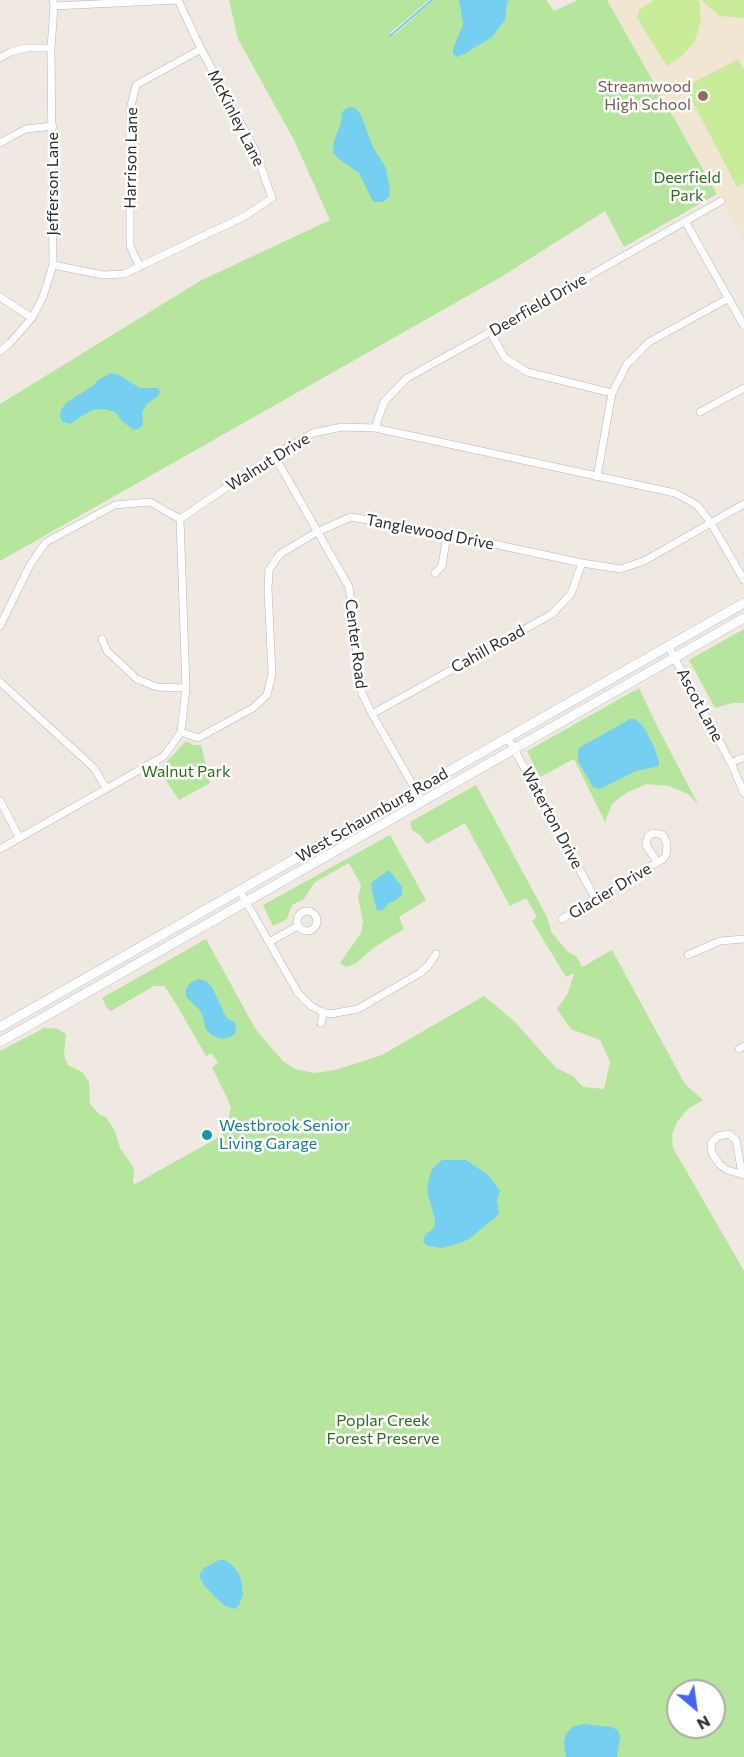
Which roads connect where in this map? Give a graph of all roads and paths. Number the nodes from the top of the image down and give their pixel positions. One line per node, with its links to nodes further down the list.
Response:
1 (54, 3): 2 (street, Jefferson Lane); 3 (street, McKinley Lane)
2 (51, 48): 4 (street); 5 (street, Jefferson Lane)
3 (201, 49): 10 (street, Harrison Lane); 10 (street, McKinley Lane)
4 (0, 58)
5 (53, 126): 6 (street); 9 (street, Jefferson Lane)
6 (0, 143)
7 (721, 201): 8 (street, Deerfield Drive)
8 (685, 221): 12 (street); 15 (street, Deerfield Drive)
9 (53, 265): 10 (street, McKinley Lane); 13 (street, Jefferson Lane)
10 (140, 267)
11 (0, 297): 13 (street)
12 (729, 298): 14 (street); 18 (street)
13 (32, 318): 16 (street, Jefferson Lane)
14 (744, 326)
15 (490, 332): 18 (street); 20 (street, Deerfield Drive)
16 (0, 351)
17 (744, 388): 19 (street)
18 (612, 393): 22 (street)
19 (700, 412)
20 (375, 428): 21 (street, Walnut Drive); 22 (street, Walnut Drive)
21 (274, 455): 24 (street, Walnut Drive); 26 (street, Center Road)
22 (597, 477): 25 (street, Walnut Drive)
23 (744, 504): 25 (street, Tanglewood Drive)
24 (180, 519): 33 (street); 38 (street)
25 (711, 523): 28 (street, Tanglewood Drive); 30 (street, Walnut Drive)
26 (317, 532): 27 (street, Tanglewood Drive); 39 (street, Center Road); 40 (street, Tanglewood Drive)
27 (447, 534): 28 (street, Tanglewood Drive); 29 (street)
28 (582, 563): 39 (street, Cahill Road)
29 (435, 573)
30 (744, 580)
31 (744, 603): 35 (main road, West Schaumburg Road)
32 (744, 618): 36 (main road, West Schaumburg Road)
33 (0, 626)
34 (102, 639): 38 (street)
35 (668, 646): 36 (street, Ascot Lane); 41 (main road, West Schaumburg Road)
36 (675, 658): 42 (main road, West Schaumburg Road); 44 (street, Ascot Lane)
37 (0, 682): 45 (street)
38 (186, 688): 40 (street)
39 (372, 714): 46 (street, Center Road)
40 (181, 732): 45 (street)
41 (508, 738): 42 (street, Waterton Drive); 46 (main road, West Schaumburg Road)
42 (514, 749): 49 (main road, West Schaumburg Road); 54 (street, Waterton Drive)
43 (742, 758): 44 (street)
44 (731, 763): 47 (street, Ascot Lane)
45 (106, 788): 50 (street)
46 (416, 790): 49 (street, Center Road); 53 (main road, West Schaumburg Road)
47 (744, 793)
48 (0, 801): 50 (street)
49 (422, 801): 55 (main road, West Schaumburg Road)
50 (20, 837): 51 (street)
51 (0, 849)
52 (657, 862): 54 (street, Glacier Drive)
53 (240, 891): 55 (street); 64 (main road, West Schaumburg Road)
54 (595, 898): 56 (street, Glacier Drive)
55 (246, 901): 59 (street); 65 (main road, West Schaumburg Road)
56 (562, 919)
57 (298, 926): 59 (street)
58 (744, 939): 61 (street)
59 (269, 942): 62 (street)
60 (436, 954): 62 (street)
61 (688, 955)
62 (324, 1012): 63 (street)
63 (321, 1023)
64 (0, 1027)
65 (0, 1041)
66 (743, 1174): 66 (street)

